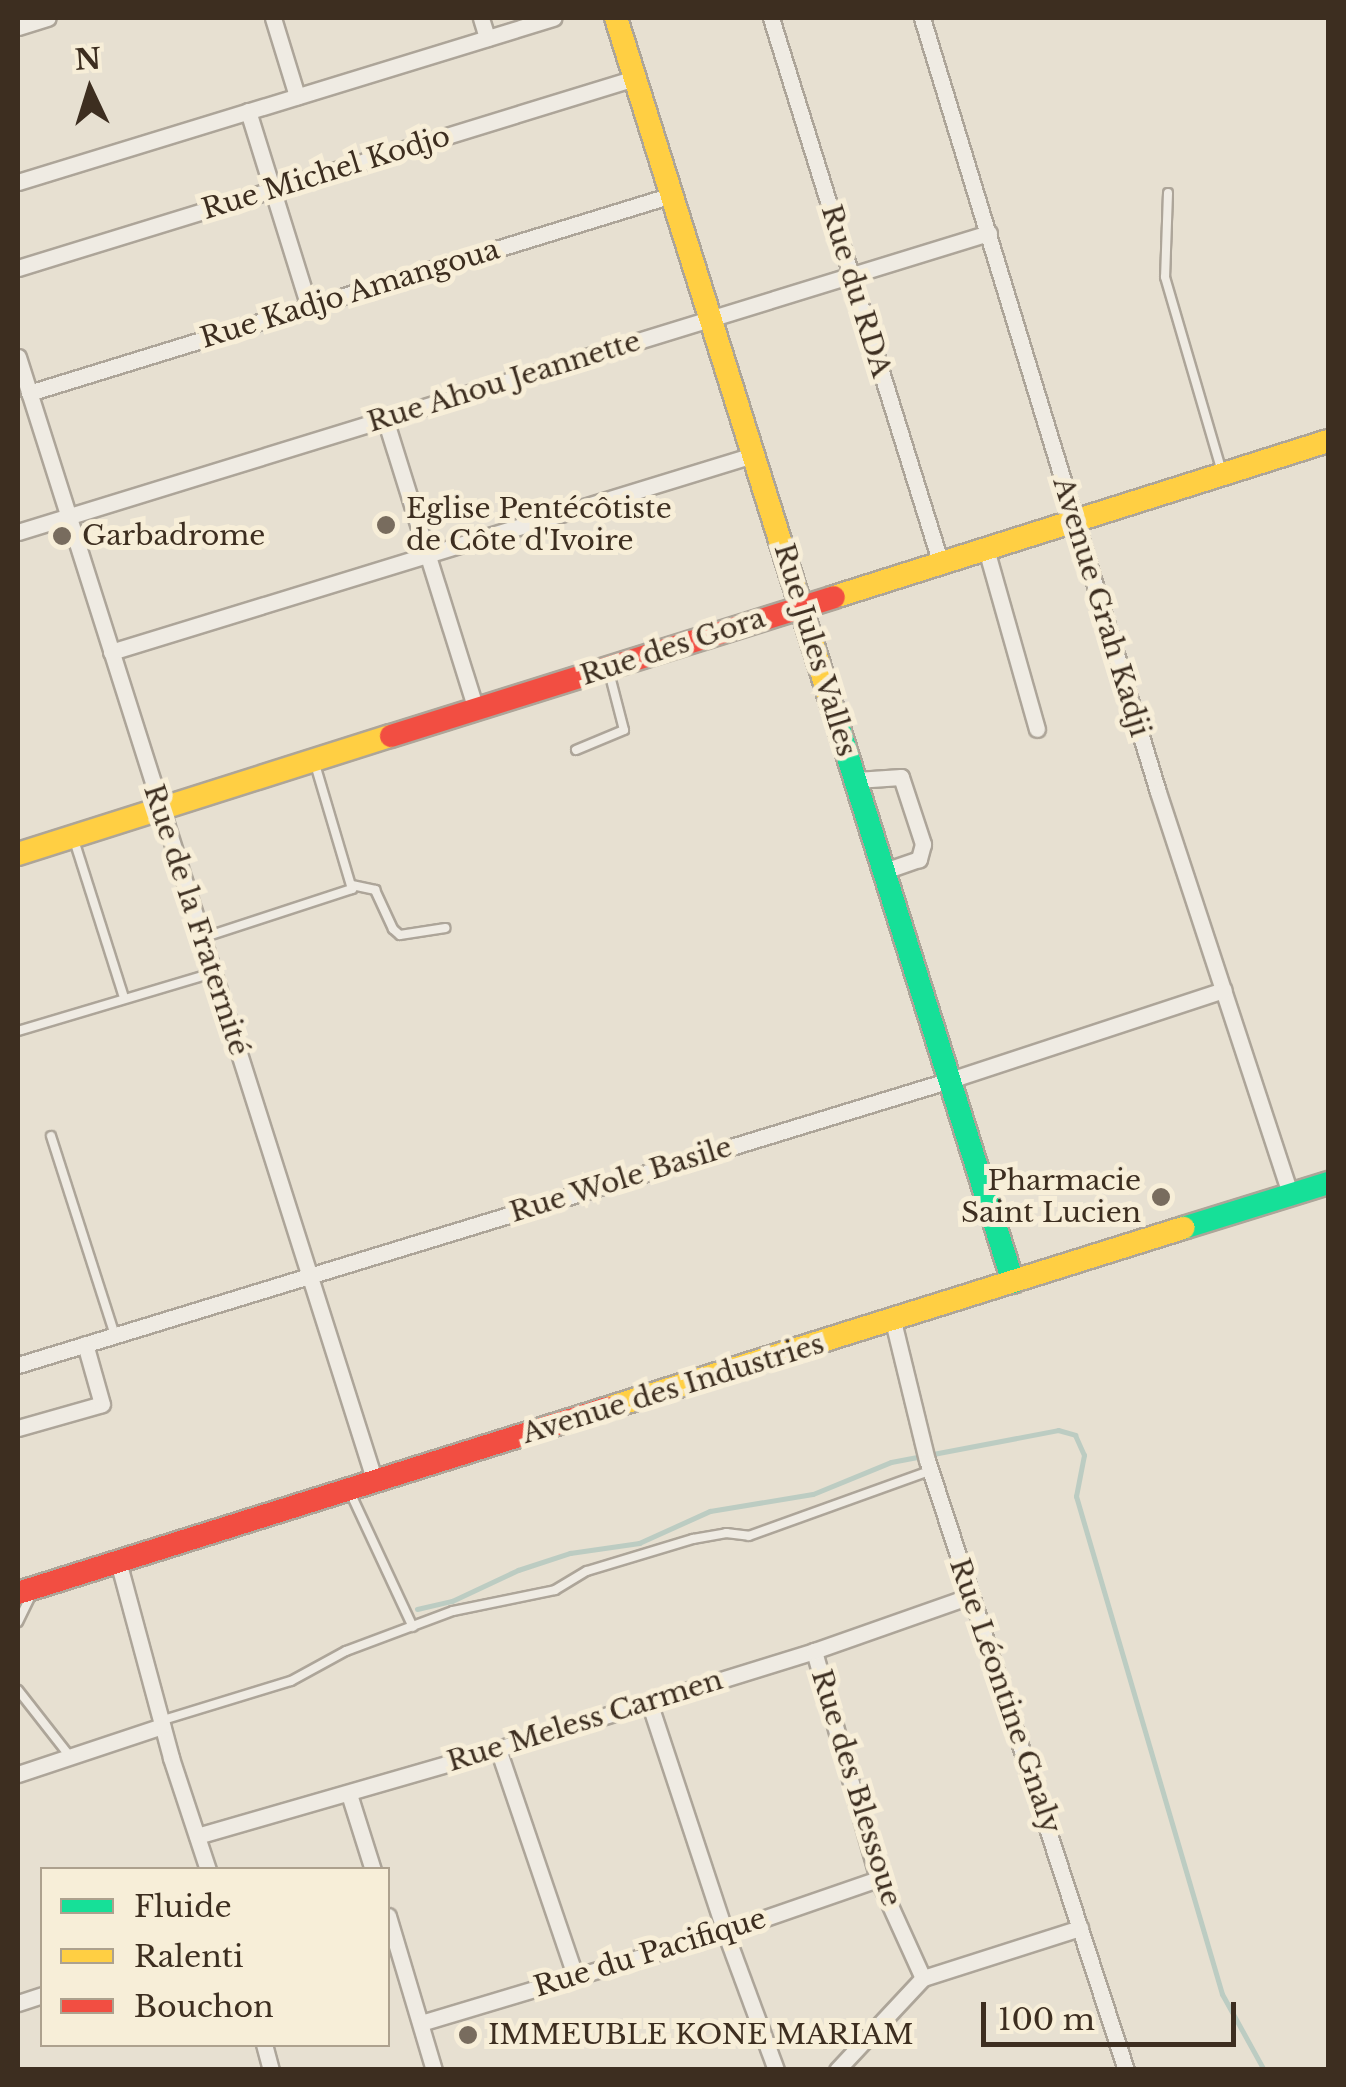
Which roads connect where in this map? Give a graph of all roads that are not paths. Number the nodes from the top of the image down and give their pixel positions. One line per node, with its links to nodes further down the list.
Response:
1 (48, 18): 8 (street)
2 (274, 18): 11 (street)
3 (481, 18): 9 (street)
4 (554, 18): 9 (street)
5 (616, 18): 10 (street, Rue Jules Valles)
6 (771, 18): 19 (street, Rue du RDA)
7 (922, 18): 17 (street, Avenue Grah Kadji)
8 (18, 27)
9 (488, 38): 11 (street)
10 (635, 78): 14 (street, Rue Michel Kodjo); 16 (street, Rue Jules Valles)
11 (298, 96): 12 (street)
12 (248, 112): 13 (street); 14 (street)
13 (18, 182)
14 (272, 189): 18 (street, Rue Michel Kodjo); 20 (street)
15 (1168, 193): 27 (lane)
16 (672, 195): 20 (street, Rue Kadjo Amangoua); 21 (street, Rue Jules Valles)
17 (990, 232): 19 (street, Rue Ahou Jeannette); 29 (street, Avenue Grah Kadji)
18 (18, 268)
19 (850, 276): 21 (street, Rue Ahou Jeannette); 33 (street, Rue du RDA)
20 (309, 307): 23 (street, Rue Kadjo Amangoua)
21 (710, 319): 24 (street, Rue Ahou Jeannette); 26 (street, Rue Jules Valles)
22 (18, 358): 23 (street, Rue de la Fraternité)
23 (29, 394): 28 (street, Rue de la Fraternité)
24 (385, 419): 28 (street, Rue Ahou Jeannette); 32 (street)
25 (1328, 442): 27 (street, Rue des Gora)
26 (753, 454): 32 (street); 34 (street, Rue Jules Valles)
27 (1222, 472): 29 (street, Rue des Gora)
28 (68, 516): 30 (street, Rue Ahou Jeannette); 35 (street, Rue de la Fraternité)
29 (1073, 520): 31 (street, Rue des Gora); 50 (street, Avenue Grah Kadji)
30 (18, 532)
31 (986, 549): 33 (street, Rue des Gora); 38 (street)
32 (427, 555): 35 (street); 37 (street)
33 (941, 564): 34 (street, Rue des Gora)
34 (802, 604): 36 (street, Rue des Gora); 41 (street, Rue Jules Valles)
35 (111, 652): 42 (street, Rue de la Fraternité)
36 (608, 668): 37 (street, Rue des Gora); 39 (lane)
37 (476, 710): 40 (street, Rue des Gora)
38 (1038, 728)
39 (576, 750)
40 (314, 760): 42 (street, Rue des Gora); 46 (lane)
41 (856, 780): 45 (street, Rue Jules Valles); 45 (street)
42 (160, 808): 43 (street, Rue des Gora); 48 (street, Rue de la Fraternité)
43 (73, 836): 44 (street, Rue des Gora); 51 (lane)
44 (18, 854)
45 (884, 871): 53 (street, Rue Jules Valles)
46 (352, 885): 47 (lane); 48 (lane)
47 (445, 928)
48 (202, 938): 49 (street, Rue de la Fraternité)
49 (213, 972): 51 (lane); 57 (street, Rue de la Fraternité)
50 (1224, 990): 53 (street, Rue Wole Basile); 56 (street, Avenue Grah Kadji)
51 (124, 998): 52 (lane)
52 (18, 1031)
53 (950, 1080): 57 (street, Rue Wole Basile); 58 (street, Rue Jules Valles)
54 (52, 1136): 60 (lane)
55 (1328, 1183): 56 (street, Avenue des Industries)
56 (1290, 1194): 58 (street, Avenue des Industries)
57 (309, 1275): 60 (street, Rue Wole Basile); 65 (street, Rue de la Fraternité)
58 (1013, 1282): 59 (street, Avenue des Industries)
59 (893, 1320): 64 (street, Rue Léontine Gnaly); 65 (street, Avenue des Industries)
60 (115, 1334): 61 (street, Rue Wole Basile)
61 (85, 1344): 62 (street, Rue Wole Basile); 63 (street)
62 (18, 1365)
63 (18, 1428)
64 (929, 1466): 69 (street, Rue Léontine Gnaly); 71 (lane)
65 (375, 1482): 66 (street, Avenue des Industries)
66 (349, 1490): 67 (street, Avenue des Industries); 71 (lane)
67 (118, 1561): 68 (street, Avenue des Industries); 75 (street)
68 (26, 1590): 70 (lane)
69 (970, 1596): 72 (street, Rue Meless Carmen); 85 (street, Rue Léontine Gnaly)
70 (18, 1622)
71 (413, 1627): 75 (lane)
72 (814, 1652): 74 (street, Rue Meless Carmen); 83 (street, Rue des Blessoue)
73 (18, 1690): 77 (lane)
74 (649, 1702): 76 (street, Rue Meless Carmen); 86 (street)
75 (161, 1723): 77 (street); 80 (street)
76 (498, 1750): 79 (street, Rue Meless Carmen); 87 (street)
77 (68, 1754): 78 (street)
78 (18, 1774)
79 (348, 1794): 80 (street, Rue Meless Carmen); 82 (street)
80 (197, 1836): 81 (street)
81 (207, 1867)
82 (371, 1867)
83 (878, 1880): 86 (street, Rue du Pacifique); 88 (street, Rue des Blessoue)
84 (390, 1922): 89 (street)
85 (1080, 1928): 88 (street); 93 (street, Rue Léontine Gnaly)
86 (725, 1932): 87 (street, Rue du Pacifique); 91 (street)
87 (574, 1976): 89 (street, Rue du Pacifique)
88 (922, 1978): 92 (street)
89 (422, 2023): 90 (street)
90 (434, 2070)
91 (776, 2070)
92 (837, 2070)
93 (1126, 2070)

